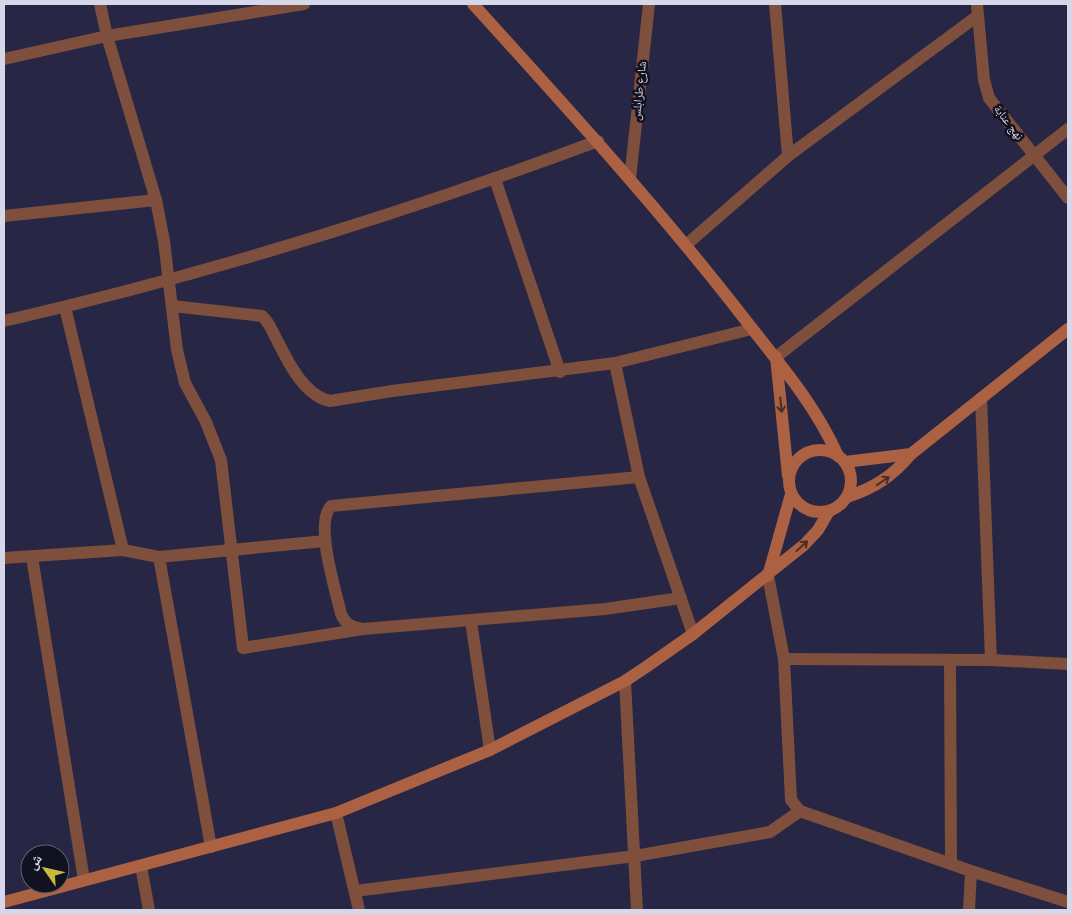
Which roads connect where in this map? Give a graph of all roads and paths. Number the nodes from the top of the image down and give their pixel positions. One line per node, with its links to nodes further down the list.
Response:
1 (100, 4): 8 (street)
2 (304, 4): 8 (street)
3 (473, 4): 11 (street)
4 (650, 4): 15 (street, شارع طرابلس)
5 (775, 4): 12 (street)
6 (976, 4): 7 (street, نهج عنابة)
7 (976, 17): 12 (street); 13 (street, نهج عنابة)
8 (107, 36): 9 (street); 17 (street)
9 (4, 58)
10 (1068, 129): 13 (street)
11 (598, 141): 14 (street); 15 (street)
12 (788, 156): 19 (street)
13 (1033, 156): 16 (street, نهج عنابة); 26 (street)
14 (495, 179): 20 (street); 28 (street)
15 (630, 179): 19 (street)
16 (1068, 198)
17 (156, 200): 18 (street); 20 (street)
18 (4, 216)
19 (686, 246): 24 (street)
20 (169, 281): 21 (street); 22 (street)
21 (172, 306): 28 (street); 39 (street)
22 (65, 307): 23 (street); 38 (street)
23 (4, 321)
24 (752, 329): 26 (street); 27 (street)
25 (1068, 329): 29 (street)
26 (776, 357): 31 (street); 33 (street, one-way to 33)
27 (615, 363): 28 (street); 32 (street)
28 (560, 372)
29 (981, 398): 30 (street); 49 (street)
30 (912, 454): 31 (street); 35 (street, one-way to 30)
31 (841, 459): 33 (street); 35 (street)
32 (639, 477): 37 (street); 44 (street)
33 (788, 479): 34 (street)
34 (791, 494): 36 (street); 43 (street)
35 (847, 497): 36 (street)
36 (829, 511): 43 (street, one-way to 36)
37 (325, 541): 39 (street); 46 (street)
38 (123, 550): 40 (street); 41 (street)
39 (233, 550): 41 (street); 46 (street)
40 (32, 557): 42 (street); 61 (street)
41 (159, 557): 56 (street)
42 (4, 558)
43 (768, 576): 47 (street); 48 (street)
44 (681, 598): 45 (street); 47 (street)
45 (470, 620): 46 (street); 53 (street)
46 (363, 629)
47 (693, 634): 52 (street)
48 (784, 658): 50 (street); 54 (street)
49 (991, 660): 50 (street); 51 (street)
50 (950, 661): 58 (street)
51 (1068, 664)
52 (624, 680): 53 (street); 57 (street)
53 (490, 750): 55 (street)
54 (800, 811): 57 (street); 58 (street)
55 (336, 812): 56 (street); 62 (street)
56 (211, 847): 59 (street)
57 (635, 856): 62 (street); 67 (street)
58 (951, 864): 60 (street)
59 (141, 866): 61 (street); 65 (street)
60 (971, 871): 64 (street); 68 (street)
61 (84, 880): 63 (street)
62 (355, 891): 66 (street)
63 (4, 902)
64 (1068, 902)
65 (149, 910)
66 (359, 910)
67 (637, 910)
68 (969, 910)

